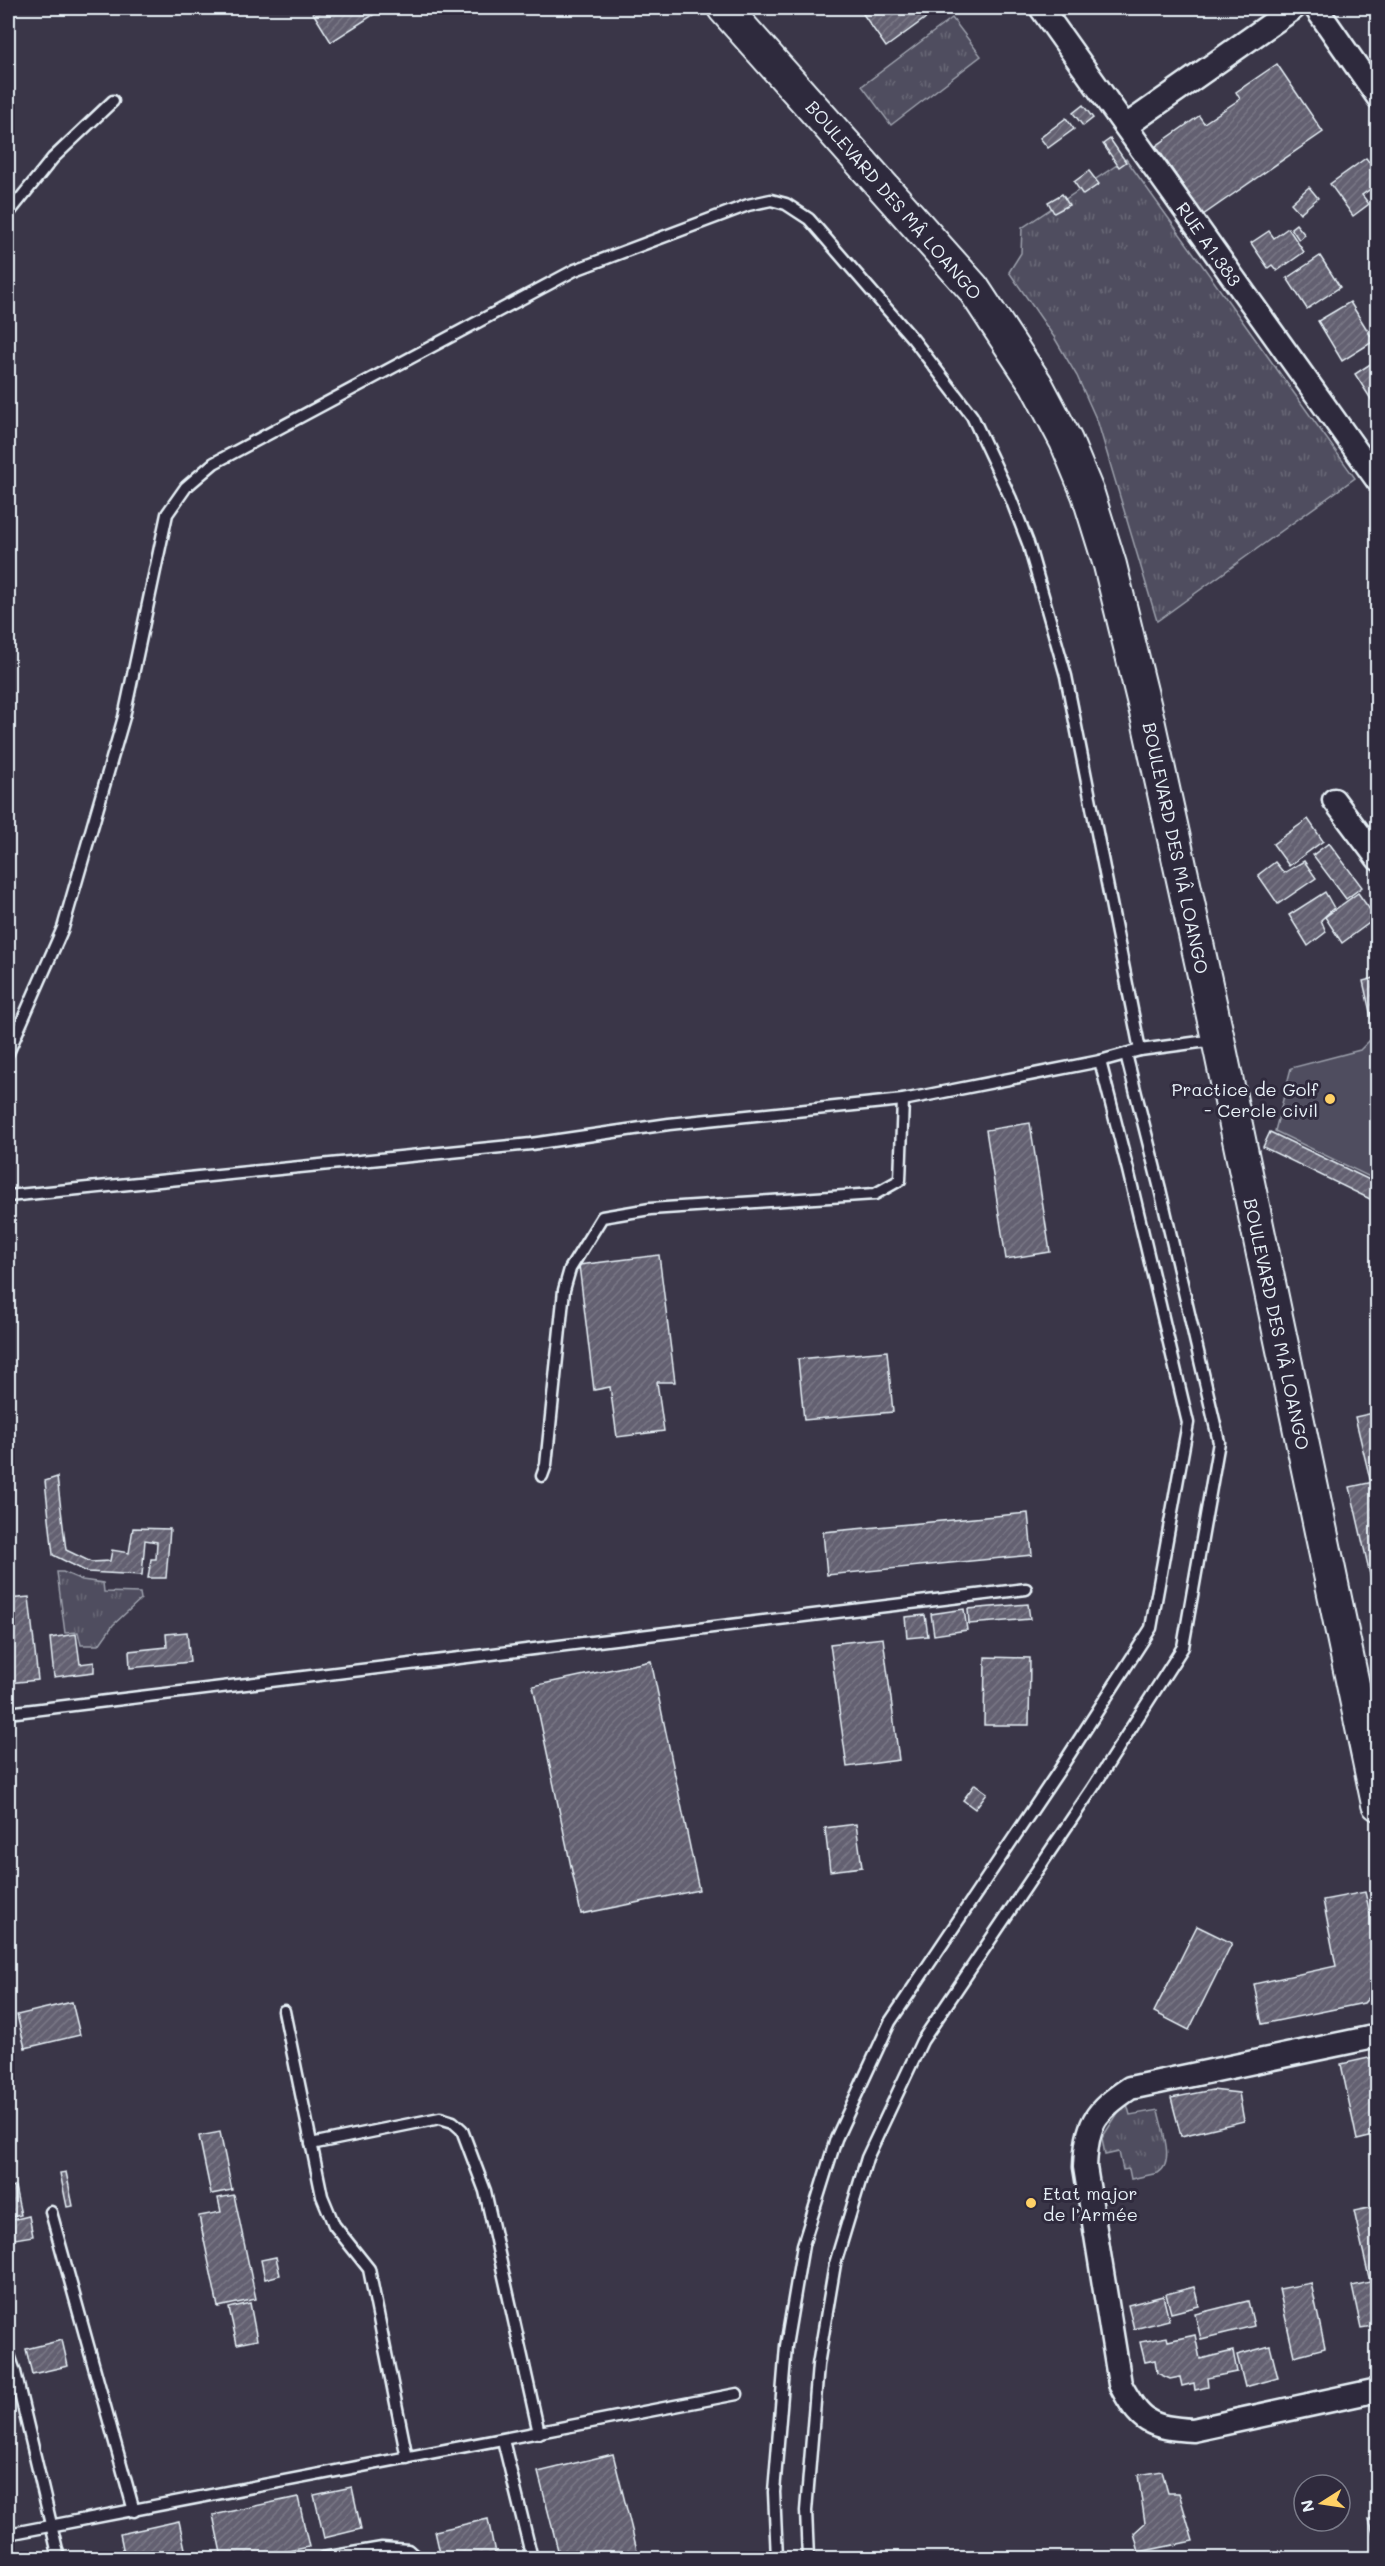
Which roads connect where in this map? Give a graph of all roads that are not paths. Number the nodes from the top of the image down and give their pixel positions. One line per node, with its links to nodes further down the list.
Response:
1 (724, 8): 12 (street, BOULEVARD DES MÂ LOANGO)
2 (1041, 8): 7 (street, RUE A1.383)
3 (1294, 8): 7 (street)
4 (1316, 8): 5 (street)
5 (1377, 97)
6 (113, 101): 8 (lane)
7 (1126, 126): 9 (street, RUE A1.383)
8 (8, 214)
9 (1377, 481)
10 (1334, 800): 11 (street)
11 (1377, 859)
12 (1218, 1039): 13 (lane); 22 (street, BOULEVARD DES MÂ LOANGO)
13 (1140, 1050): 14 (lane); 15 (lane)
14 (8, 1053)
15 (1126, 1054): 16 (lane); 41 (lane)
16 (1100, 1061): 17 (lane); 40 (lane)
17 (903, 1100): 18 (lane); 19 (lane)
18 (8, 1196)
19 (542, 1476)
20 (1026, 1588): 21 (lane)
21 (8, 1713)
22 (1377, 1804)
23 (284, 2011): 25 (lane)
24 (1377, 2036): 28 (street)
25 (311, 2144): 30 (lane); 32 (lane)
26 (51, 2212): 33 (lane)
27 (8, 2352): 34 (lane)
28 (1377, 2390)
29 (737, 2394): 30 (lane)
30 (538, 2433): 31 (lane)
31 (502, 2440): 32 (lane); 39 (lane)
32 (407, 2458): 33 (lane)
33 (134, 2511): 34 (lane)
34 (52, 2526): 35 (lane); 36 (lane)
35 (8, 2534)
36 (59, 2559)
37 (323, 2559): 38 (lane)
38 (417, 2559)
39 (532, 2559)
40 (777, 2559)
41 (808, 2559)

